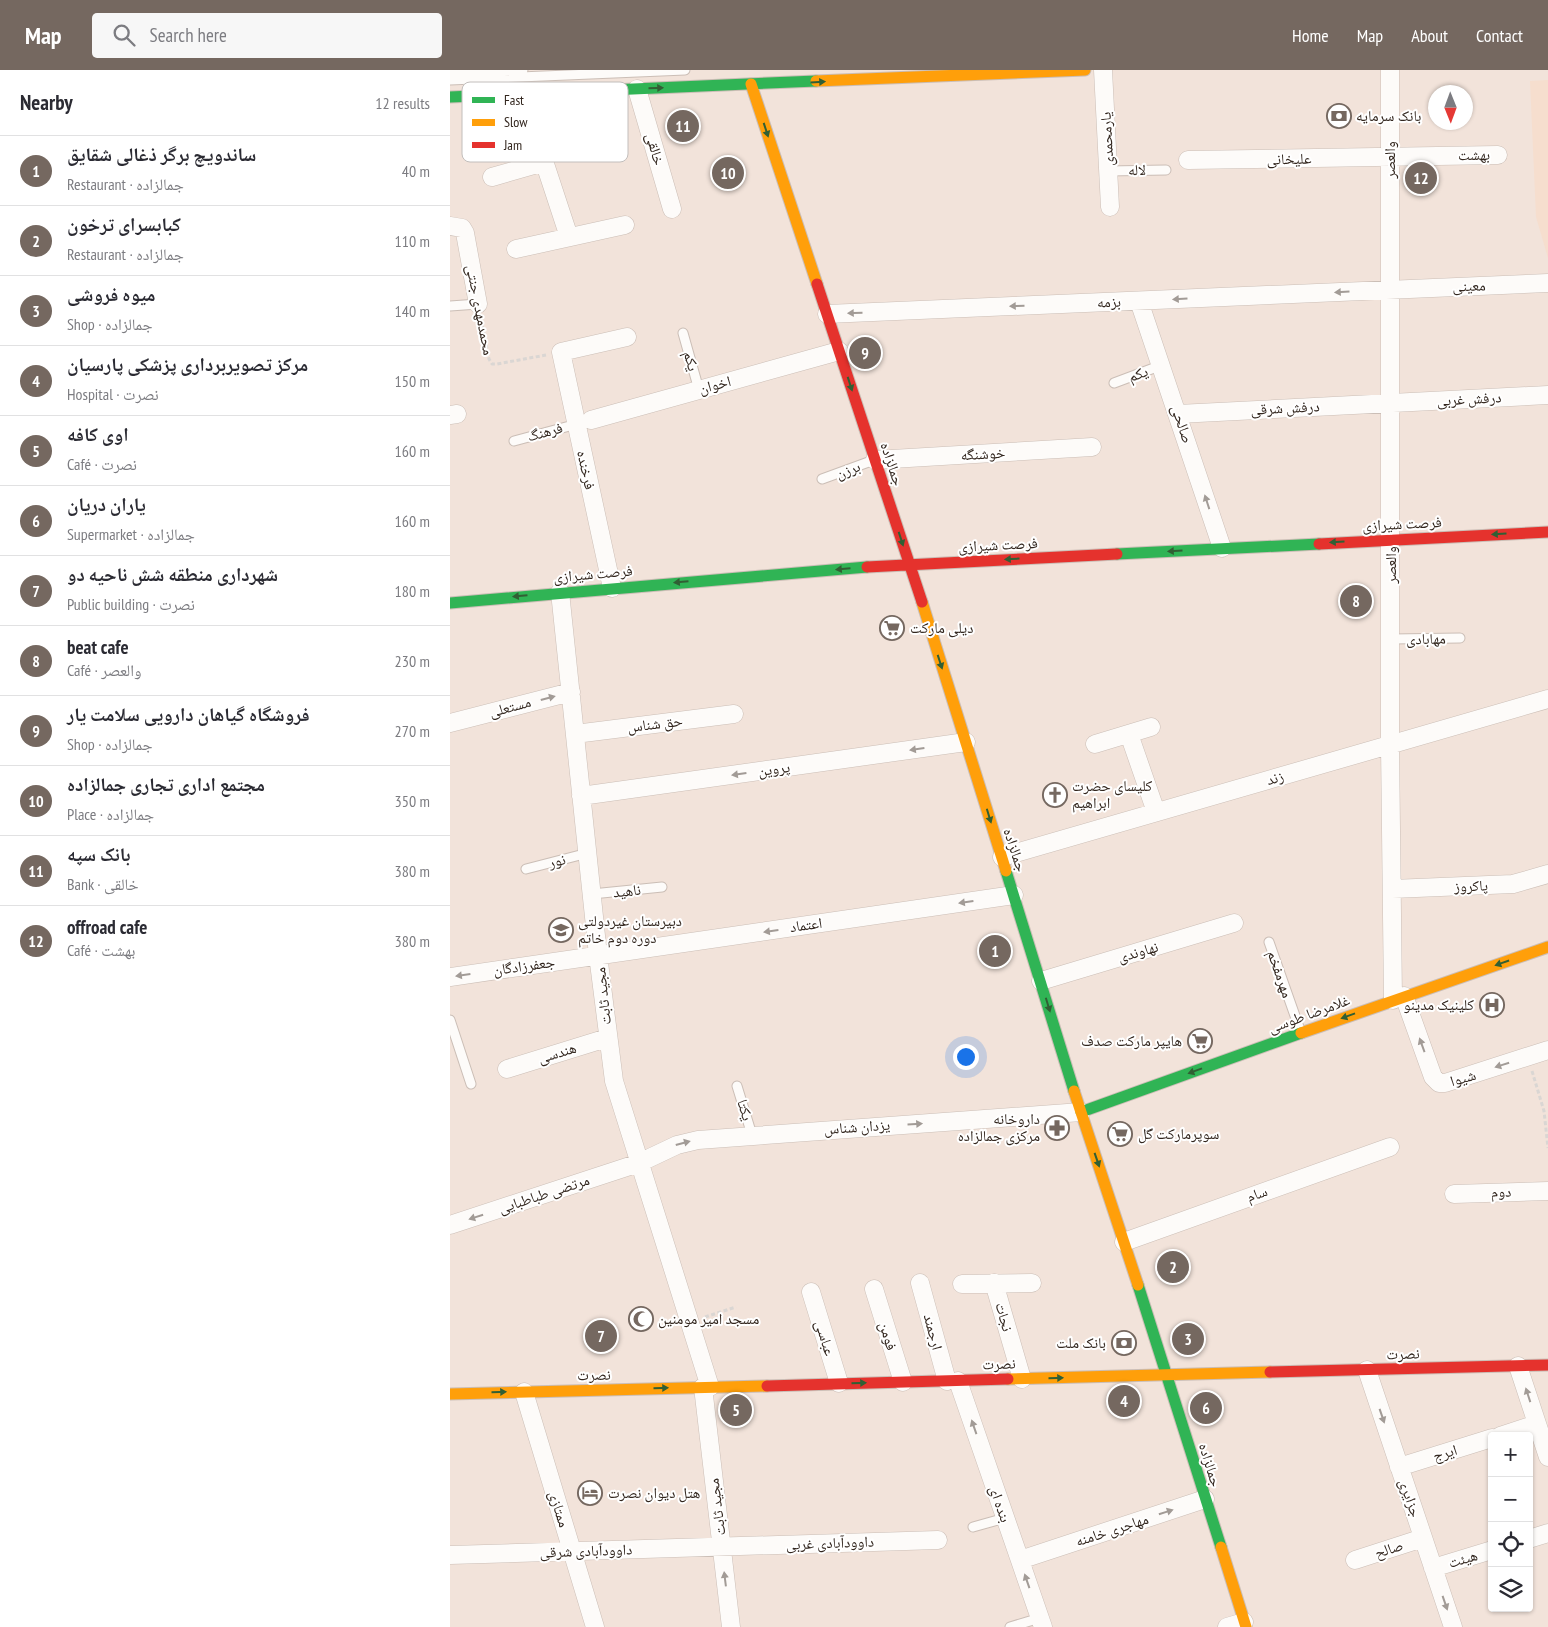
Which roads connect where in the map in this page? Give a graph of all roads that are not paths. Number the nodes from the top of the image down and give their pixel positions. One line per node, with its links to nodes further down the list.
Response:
1 (523, 70): 6 (lane)
2 (685, 70): 7 (lane)
3 (1085, 70): 8 (main road, one-way to 3)
4 (1103, 70): 16 (street, یارمحمدی)
5 (1390, 70): 12 (street, والعصر)
6 (450, 73)
7 (450, 80)
8 (751, 84): 10 (main road, one-way to 8); 29 (main road, جمالزاده, one-way to 29)
9 (628, 89): 10 (main road)
10 (638, 89): 19 (street, خالقی)
11 (1498, 155): 12 (street, بهشت)
12 (1390, 157): 13 (street, علیخانی); 25 (street, والعصر)
13 (1188, 160)
14 (544, 162): 17 (street); 22 (street)
15 (1166, 170): 16 (lane, لاله)
16 (1108, 171): 18 (street, یارمحمدی)
17 (492, 177)
18 (1110, 207)
19 (672, 209)
20 (625, 225): 22 (street)
21 (450, 226): 27 (street, محمدمهدی جنتی)
22 (569, 237): 23 (street)
23 (516, 249)
24 (1548, 283): 25 (street, معینی)
25 (1391, 290): 26 (street, بزمه, one-way to 26); 37 (street, والعصر)
26 (1139, 301): 29 (street, بزمه, one-way to 29); 33 (street, صالحی)
27 (478, 304): 28 (lane)
28 (450, 306)
29 (827, 314): 32 (main road, جمالزاده)
30 (683, 333): 35 (lane, یکم)
31 (628, 337): 39 (street, فرخنده)
32 (839, 351): 35 (street, اخوان); 42 (main road, جمالزاده, one-way to 42)
33 (1162, 365): 34 (lane, یکم); 38 (street, صالحی)
34 (1114, 383)
35 (699, 390): 39 (street, اخوان)
36 (1548, 395): 37 (street, درفش غربی)
37 (1391, 402): 38 (street, درفش شرقی); 45 (street, والعصر)
38 (1178, 414): 46 (street, صالحی, one-way to 38)
39 (584, 422): 40 (lane, فرهنگ); 48 (street, فرخنده)
40 (514, 441)
41 (1092, 447): 42 (street, خوشنگه)
42 (875, 460): 43 (lane, برزن); 47 (main road, جمالزاده, one-way to 47)
43 (822, 479)
44 (1548, 532): 45 (main road, فرصت شیرازی, one-way to 45)
45 (1391, 539): 46 (main road, فرصت شیرازی, one-way to 46); 52 (street, والعصر)
46 (1222, 548): 47 (main road, فرصت شیرازی, one-way to 47)
47 (910, 565): 48 (main road, فرصت شیرازی, one-way to 48); 60 (main road, جمالزاده, one-way to 60)
48 (612, 588): 49 (main road, فرصت شیرازی)
49 (560, 592): 50 (main road, فرصت شیرازی, one-way to 50); 53 (street, مجید ثابت)
50 (450, 603)
51 (1460, 638): 52 (lane, مهابادی)
52 (1392, 639): 62 (street, والعصر)
53 (570, 692): 56 (street, مستعلی, one-way to 53); 58 (street, مجید ثابت)
54 (1548, 699): 62 (street, زند)
55 (734, 714): 58 (street, حق شناس)
56 (450, 723)
57 (1151, 727): 59 (street)
58 (575, 734): 63 (street, مجید ثابت)
59 (1129, 734): 61 (street); 64 (street)
60 (966, 742): 63 (street, پروین, one-way to 63); 66 (main road, جمالزاده, one-way to 66)
61 (1094, 744)
62 (1390, 744): 64 (street, زند); 70 (street, والعصر)
63 (582, 796): 65 (street, مجید ثابت)
64 (1156, 812): 66 (street, زند)
65 (588, 853): 67 (lane, نور); 71 (street, مجید ثابت)
66 (1002, 857): 72 (main road, جمالزاده)
67 (526, 869)
68 (1548, 874): 70 (street, پاکروز)
69 (662, 887): 71 (lane, ناهید)
70 (1392, 889): 79 (street, والعصر)
71 (592, 894): 76 (street, مجید ثابت)
72 (1014, 895): 76 (street, اعتماد, one-way to 76); 78 (main road, جمالزاده)
73 (1234, 924): 78 (street, نهاوندی)
74 (1269, 942): 81 (lane, مهرمفخم)
75 (1548, 947): 79 (main road, غلامرضا طوسی, one-way to 79)
76 (598, 956): 77 (street, جعفرزادگان, one-way to 77); 82 (street, مجید ثابت)
77 (450, 977)
78 (1041, 981): 87 (main road, جمالزاده, one-way to 87)
79 (1398, 998): 81 (main road, غلامرضا طوسی, one-way to 81); 83 (street, شیوا, one-way to 79)
80 (450, 1020): 85 (lane)
81 (1301, 1033): 87 (main road, غلامرضا طوسی, one-way to 87)
82 (608, 1038): 84 (street, هندسی); 90 (street, مجید ثابت)
83 (1548, 1050)
84 (507, 1069)
85 (471, 1084)
86 (738, 1086): 88 (lane, یکتا)
87 (1081, 1112): 88 (street, یزدان شناس, one-way to 87); 94 (main road, جمالزاده, one-way to 94)
88 (752, 1135): 90 (street, یزدان شناس, one-way to 88)
89 (1390, 1147): 94 (street, سام)
90 (639, 1162): 93 (street, مرتضی طباطبایی, one-way to 93); 109 (street, مجید ثابت)
91 (1548, 1191): 92 (street, دوم)
92 (1454, 1194)
93 (450, 1225)
94 (1124, 1242): 104 (main road, جمالزاده)
95 (1032, 1282): 98 (street, نجات)
96 (920, 1283): 106 (street, ارجمند)
97 (962, 1284): 98 (street, نجات)
98 (994, 1284): 105 (street, نجات)
99 (874, 1289): 107 (street, فومن)
100 (811, 1292): 108 (street, عباسی)
101 (1548, 1365): 102 (main road, نصرت)
102 (1518, 1366): 103 (main road, نصرت); 112 (street, one-way to 102)
103 (1367, 1370): 104 (main road, نصرت); 116 (street, جزایری, one-way to 116)
104 (1166, 1375): 105 (main road, نصرت, one-way to 104); 117 (main road, جمالزاده)
105 (1022, 1379): 106 (main road, نصرت)
106 (952, 1381): 107 (main road, نصرت); 118 (street, بنده ای, one-way to 106)
107 (902, 1382): 108 (main road, نصرت, one-way to 107)
108 (839, 1384): 109 (main road, نصرت)
109 (706, 1387): 110 (main road, نصرت, one-way to 109); 124 (street, مجید ثابت)
110 (524, 1392): 111 (main road, نصرت, one-way to 110); 125 (street, ممتازی)
111 (450, 1394)
112 (1537, 1424): 113 (street); 115 (street)
113 (1512, 1432)
114 (1488, 1439): 116 (street, ایرج)
115 (1548, 1457)
116 (1399, 1467): 121 (street, جزایری)
117 (1205, 1499): 128 (street, مهاجری خامنه, one-way to 117); 132 (main road, جمالزاده)
118 (1005, 1518): 119 (lane); 128 (street, بنده ای)
119 (973, 1528)
120 (1548, 1533): 122 (street)
121 (1423, 1538): 129 (street, صالح); 130 (street, جزایری)
122 (1533, 1538)
123 (938, 1540): 124 (street, داوودآبادی غربی)
124 (721, 1546): 125 (street, داوودآبادی شرقی); 134 (street, مجید ثابت, one-way to 124)
125 (572, 1551): 127 (street, داوودآبادی شرقی); 133 (street, ممتازی)
126 (1488, 1551): 130 (street, هیئت)
127 (450, 1555)
128 (1020, 1560): 131 (street, بنده ای, one-way to 128)
129 (1354, 1560)
130 (1433, 1568): 137 (street, جزایری, one-way to 137)
131 (1041, 1623): 135 (lane)
132 (1245, 1624): 136 (street)
133 (595, 1627)
134 (731, 1627)
135 (1010, 1627)
136 (1227, 1627)
137 (1453, 1627)

